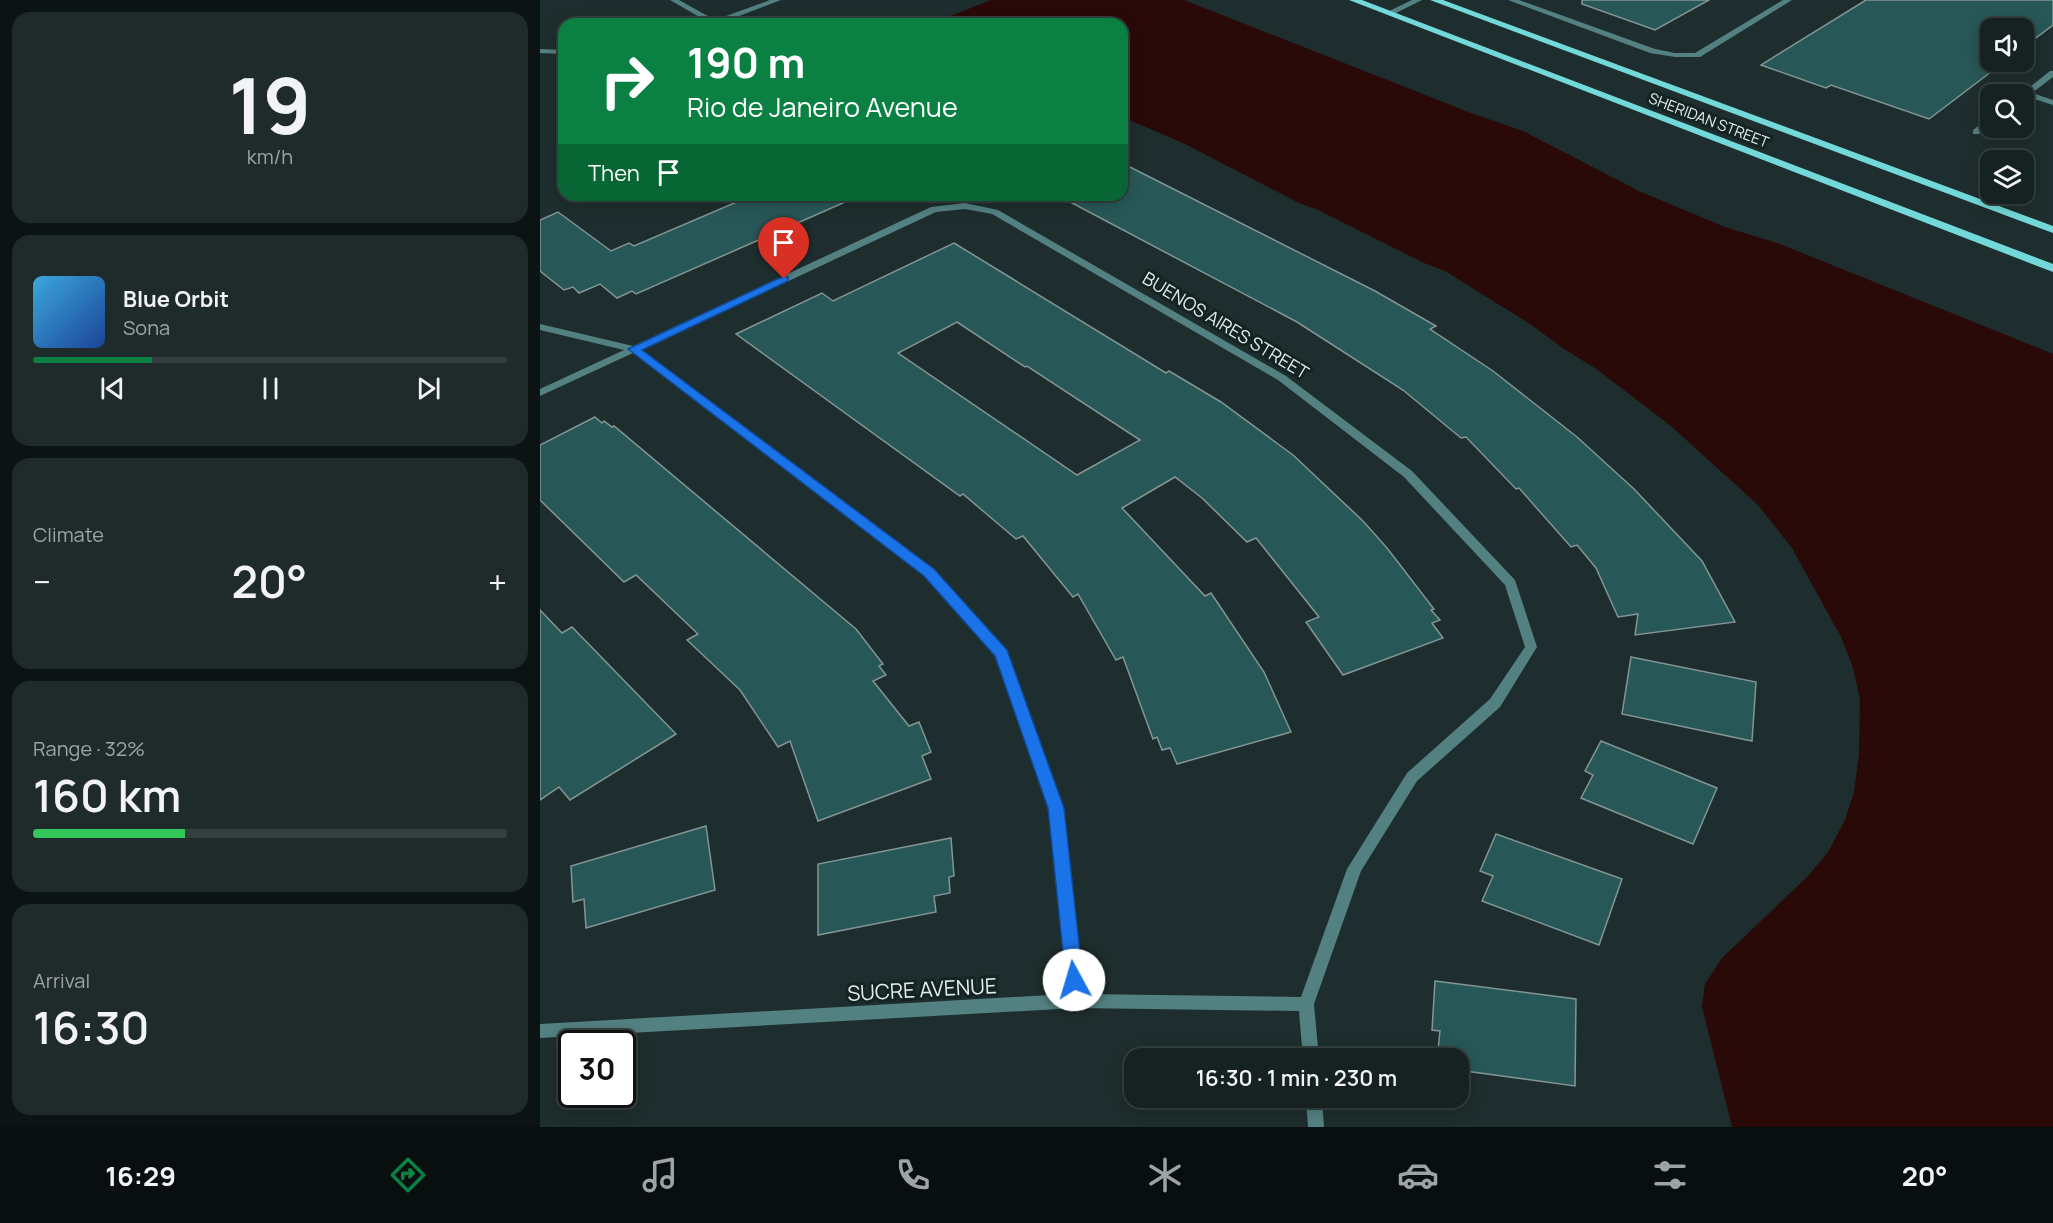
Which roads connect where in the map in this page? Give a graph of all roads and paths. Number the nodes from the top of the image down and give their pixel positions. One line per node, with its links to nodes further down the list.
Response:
1 (674, 0): 9 (street)
2 (777, 0): 10 (street)
3 (1354, 0): 8 (main road, SHERIDAN STREET)
4 (1419, 0): 8 (street)
5 (1435, 0): 19 (main road, SHERIDAN STREET)
6 (1512, 0): 7 (street)
7 (1788, 0)
8 (1389, 13): 20 (main road, SHERIDAN STREET)
9 (705, 18)
10 (727, 18)
11 (540, 51): 12 (street)
12 (558, 52)
13 (2053, 73): 14 (street)
14 (2034, 88)
15 (2034, 98): 16 (street)
16 (2053, 103)
17 (1980, 129): 18 (street)
18 (1976, 132)
19 (2053, 230)
20 (2053, 268)
21 (540, 327): 22 (street)
22 (634, 349): 23 (street); 24 (street); 25 (street, BUENOS AIRES STREET)
23 (540, 393)
24 (1077, 1001): 25 (street, SUCRE AVENUE); 26 (street, SUCRE AVENUE)
25 (1306, 1005): 27 (street, BUENOS AIRES STREET)
26 (540, 1031)
27 (1310, 1048)
28 (1315, 1108): 29 (street)
29 (1316, 1127)

